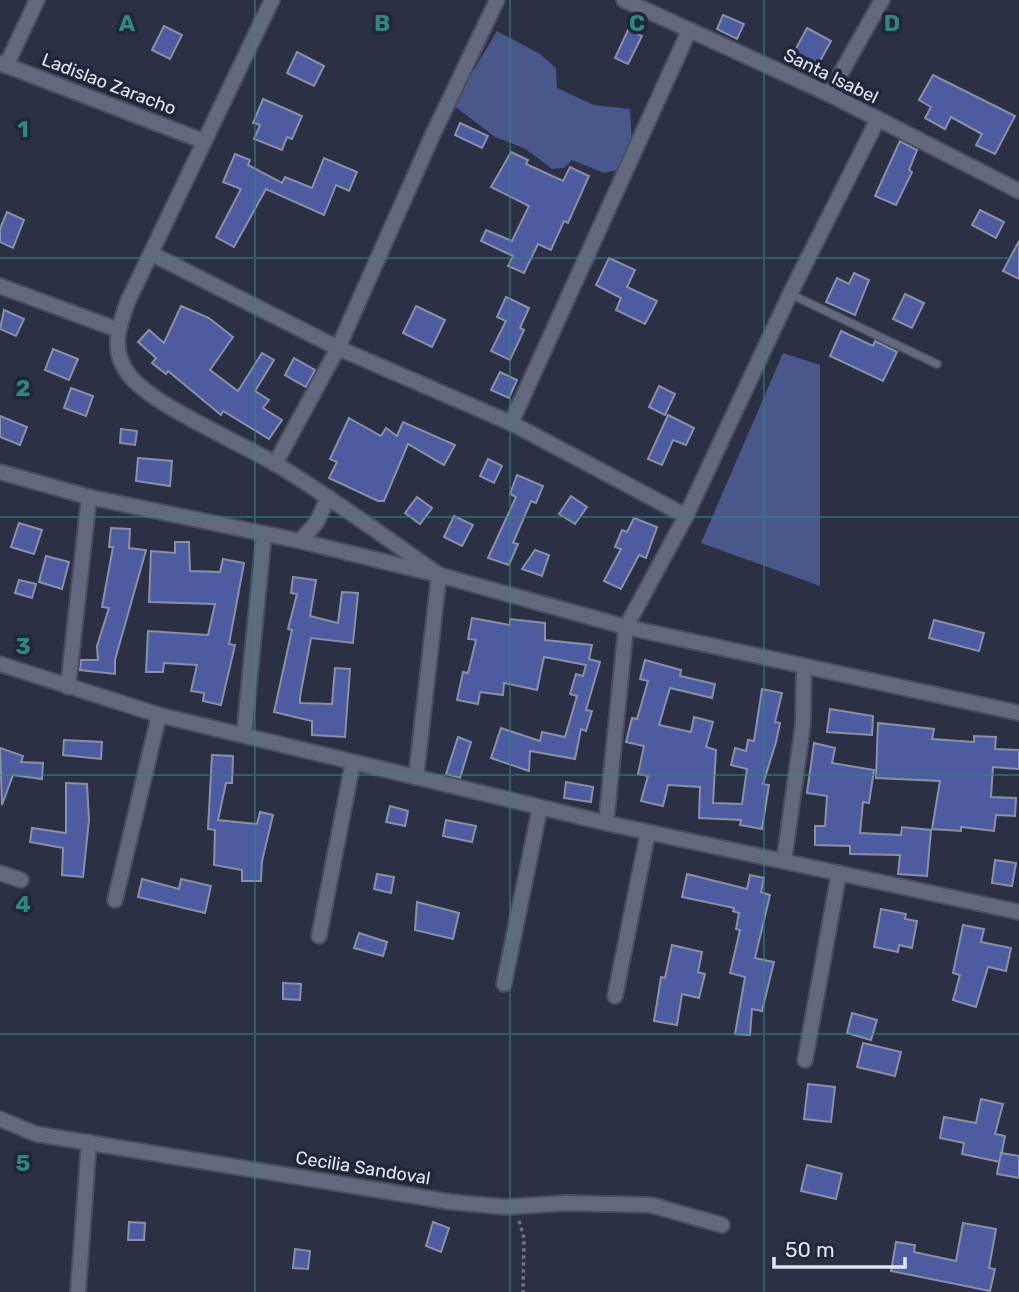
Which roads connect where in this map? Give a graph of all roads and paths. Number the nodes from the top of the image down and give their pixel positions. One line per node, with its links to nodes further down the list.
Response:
1 (37, 0): 7 (street)
2 (272, 0): 10 (street)
3 (497, 0): 16 (street)
4 (624, 0): 6 (street, Santa Isabel)
5 (882, 0): 8 (street)
6 (689, 32): 8 (street, Santa Isabel); 18 (street)
7 (3, 64): 10 (street, Ladislao Zaracho)
8 (829, 94): 9 (street, Santa Isabel)
9 (878, 119): 11 (street, Santa Isabel); 14 (street)
10 (203, 141): 12 (street)
11 (1019, 191)
12 (152, 254): 15 (street); 16 (street)
13 (0, 286): 15 (street)
14 (790, 294): 17 (lane); 23 (street)
15 (116, 329): 19 (street)
16 (338, 348): 18 (street); 19 (street)
17 (937, 364)
18 (512, 423): 23 (street)
19 (275, 464): 22 (street)
20 (0, 472): 21 (street)
21 (89, 497): 24 (street); 30 (street)
22 (328, 497): 25 (street); 26 (street)
23 (686, 516): 27 (street)
24 (264, 534): 25 (street); 33 (street)
25 (300, 541): 26 (street)
26 (439, 575): 27 (street); 35 (street)
27 (626, 627): 29 (street); 37 (street)
28 (0, 664): 30 (street)
29 (804, 666): 31 (street); 39 (street)
30 (68, 687): 32 (street)
31 (1019, 713)
32 (159, 715): 33 (street); 43 (street)
33 (244, 736): 34 (street)
34 (353, 762): 35 (street); 45 (street)
35 (416, 777): 36 (street)
36 (540, 807): 37 (street); 46 (street)
37 (606, 823): 38 (street)
38 (648, 832): 39 (street); 47 (street)
39 (784, 861): 41 (street)
40 (0, 873): 42 (street)
41 (839, 873): 44 (street); 48 (street)
42 (21, 880)
43 (115, 900)
44 (1019, 912)
45 (319, 936)
46 (504, 985)
47 (615, 996)
48 (805, 1060)
49 (0, 1119): 50 (street, Cecilia Sandoval)
50 (89, 1142): 51 (street, Cecilia Sandoval); 53 (street)
51 (506, 1207): 52 (street, Cecilia Sandoval); 54 (path)
52 (722, 1225)
53 (78, 1292)
54 (523, 1292)

